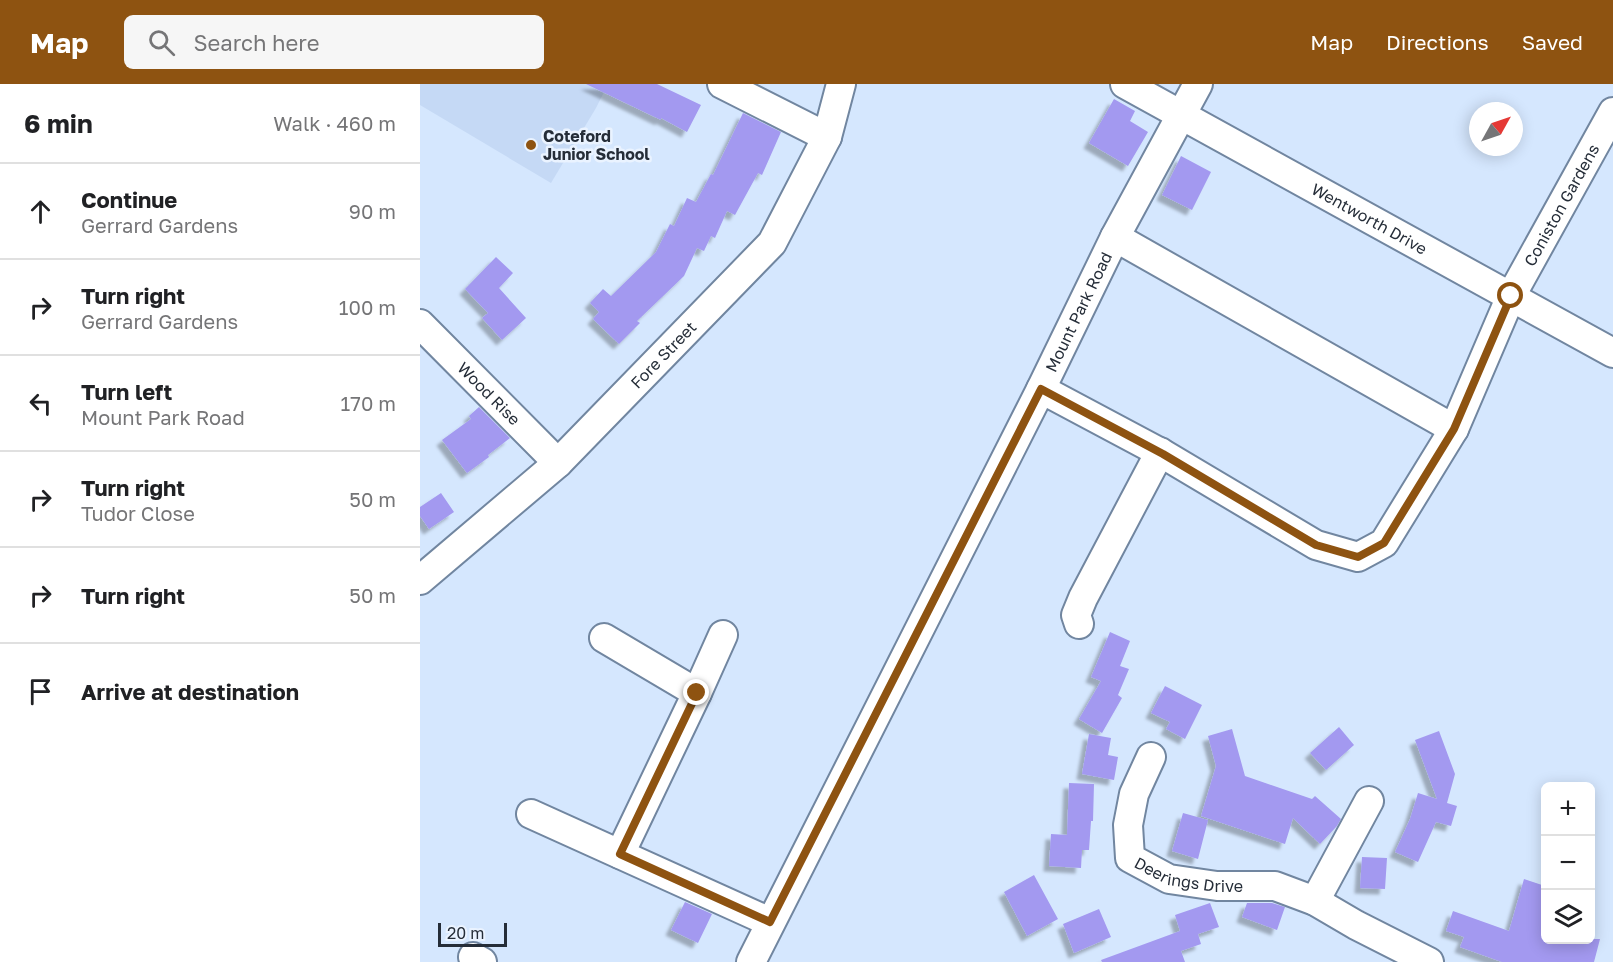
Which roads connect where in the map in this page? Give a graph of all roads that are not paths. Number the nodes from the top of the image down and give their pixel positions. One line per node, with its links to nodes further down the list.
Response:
1 (723, 84): 7 (street)
2 (841, 84): 7 (street, Fore Street)
3 (1125, 84): 6 (street, Wentworth Drive)
4 (1198, 84): 6 (street, Mount Park Road)
5 (1613, 112): 9 (street, Coniston Gardens)
6 (1180, 115): 8 (street, Mount Park Road); 9 (street, Wentworth Drive)
7 (827, 137): 15 (street, Fore Street)
8 (1115, 237): 12 (street, Mount Park Road); 13 (street)
9 (1511, 296): 11 (street, Wentworth Drive); 13 (street, Coniston Gardens)
10 (420, 324): 15 (street, Wood Rise)
11 (1613, 353)
12 (1041, 389): 14 (street, Coniston Gardens); 26 (street, Mount Park Road)
13 (1454, 429): 14 (street, Coniston Gardens)
14 (1160, 452): 17 (street)
15 (558, 463): 16 (street, Fore Street)
16 (420, 580)
17 (1079, 624)
18 (723, 635): 20 (street)
19 (604, 638): 20 (street)
20 (697, 693): 24 (street)
21 (1152, 757): 25 (street, Deerings Drive)
22 (1370, 801): 25 (street)
23 (531, 814): 24 (street)
24 (620, 854): 26 (street)
25 (1315, 901): 28 (street, Deerings Drive)
26 (770, 922): 27 (street, Mount Park Road)
27 (751, 962)
28 (1429, 962)

